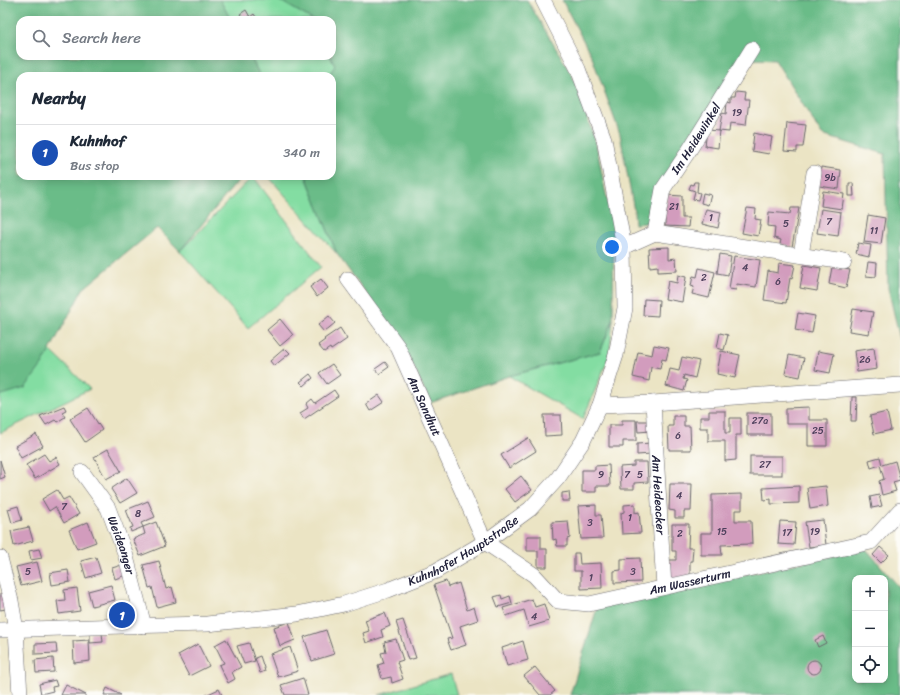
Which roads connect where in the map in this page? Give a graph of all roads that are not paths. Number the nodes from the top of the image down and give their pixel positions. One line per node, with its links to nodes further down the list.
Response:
1 (543, 0): 5 (street, Kuhnhofer Hauptstraße)
2 (752, 50): 4 (street, Im Heidewinkel)
3 (814, 173): 6 (street)
4 (655, 233): 5 (street); 6 (street)
5 (624, 248): 11 (street, Kuhnhofer Hauptstraße)
6 (801, 255): 7 (street)
7 (844, 262)
8 (348, 279): 14 (street, Am Sandhut)
9 (900, 385): 10 (street)
10 (654, 403): 11 (street); 16 (street, Am Heideacker)
11 (600, 406): 14 (street, Kuhnhofer Hauptstraße)
12 (82, 472): 17 (street, Weideanger)
13 (900, 510): 16 (street, Am Wasserturm)
14 (485, 542): 16 (street, Am Wasserturm); 17 (street, Kuhnhofer Hauptstraße)
15 (0, 558): 19 (street)
16 (664, 587)
17 (144, 626): 19 (street, Kuhnhofer Hauptstraße)
18 (0, 630): 19 (street, Kuhnhofer Hauptstraße)
19 (16, 630): 20 (street)
20 (20, 695)

